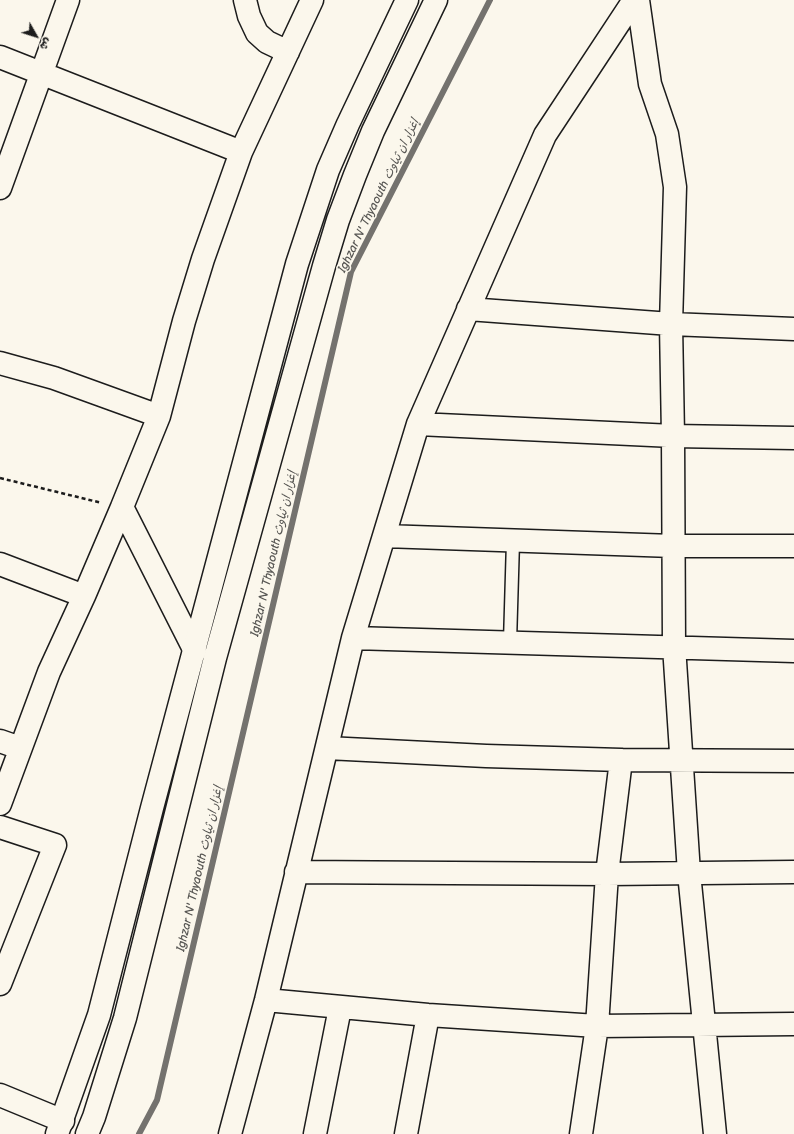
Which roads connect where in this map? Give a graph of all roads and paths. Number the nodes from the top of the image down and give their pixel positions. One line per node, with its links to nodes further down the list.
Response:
1 (68, 0): 10 (street)
2 (244, 0): 8 (street)
3 (312, 0): 8 (street)
4 (407, 0): 33 (street)
5 (436, 0): 55 (street)
6 (634, 0): 13 (street)
7 (638, 0): 14 (street)
8 (288, 52): 11 (street)
9 (0, 57): 10 (street)
10 (42, 73): 11 (street); 12 (street)
11 (241, 152): 17 (street)
12 (0, 188)
13 (468, 309): 14 (street); 18 (street)
14 (670, 324): 15 (street); 19 (street)
15 (794, 329)
16 (0, 363): 17 (street)
17 (159, 416): 22 (street)
18 (418, 424): 19 (street); 23 (street)
19 (673, 436): 20 (street); 25 (street)
20 (794, 438)
21 (0, 478): 22 (path)
22 (122, 507): 28 (street); 33 (street)
23 (384, 536): 24 (street); 29 (street)
24 (513, 541): 25 (street); 30 (lane)
25 (673, 546): 26 (street); 31 (street)
26 (794, 546)
27 (0, 564): 28 (street)
28 (84, 596): 35 (street)
29 (353, 638): 30 (street); 36 (street)
30 (510, 642): 31 (street)
31 (674, 646): 32 (street); 38 (street)
32 (794, 651)
33 (195, 652): 54 (street)
34 (0, 740): 35 (street)
35 (20, 748): 40 (street)
36 (327, 748): 37 (street); 42 (street)
37 (621, 760): 38 (street); 45 (street)
38 (682, 761): 39 (street); 44 (street)
39 (794, 761)
40 (0, 804)
41 (0, 827): 46 (street)
42 (296, 872): 45 (street); 47 (street)
43 (794, 872): 44 (street)
44 (689, 873): 45 (street); 51 (street)
45 (607, 874): 52 (street)
46 (0, 984)
47 (266, 1000): 48 (street); 56 (street)
48 (340, 1008): 49 (street); 57 (street)
49 (428, 1015): 52 (street); 58 (street)
50 (794, 1024): 51 (street)
51 (705, 1025): 52 (street); 60 (street)
52 (597, 1026): 59 (street)
53 (0, 1095): 54 (street)
54 (60, 1127)
55 (88, 1134)
56 (230, 1134)
57 (315, 1134)
58 (406, 1134)
59 (581, 1134)
60 (715, 1134)

